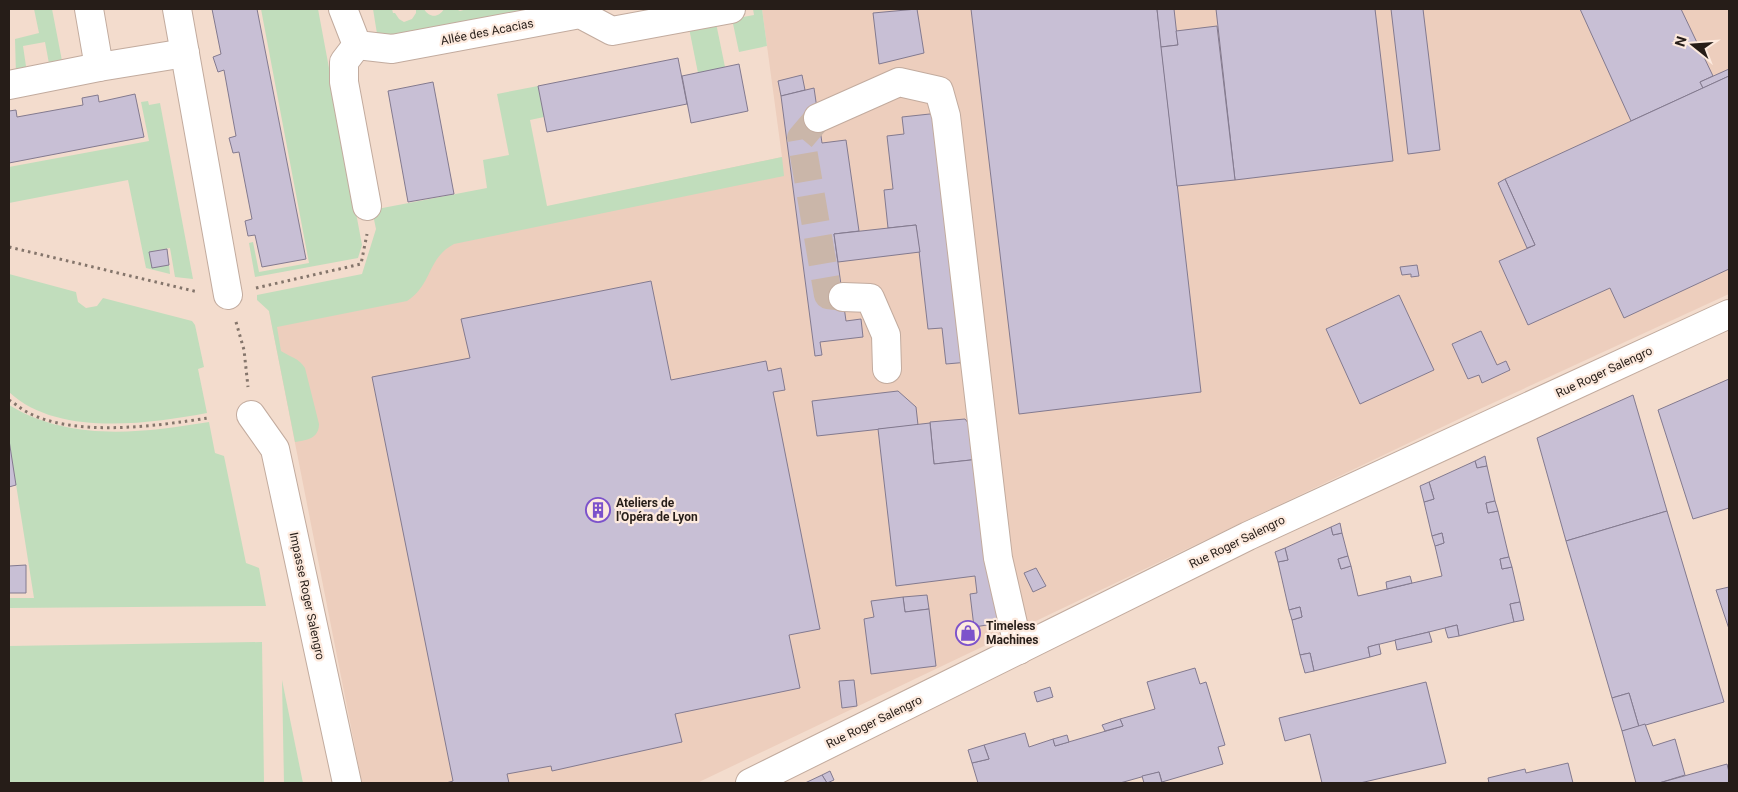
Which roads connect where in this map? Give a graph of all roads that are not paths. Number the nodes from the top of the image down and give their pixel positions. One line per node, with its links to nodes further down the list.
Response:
1 (88, 9): 7 (street)
2 (177, 9): 6 (street)
3 (344, 9): 5 (street)
4 (732, 9): 5 (street, Allée des Acacias)
5 (356, 45): 10 (street)
6 (185, 54): 7 (street); 11 (street)
7 (99, 67): 8 (street)
8 (9, 85)
9 (818, 118): 16 (street)
10 (367, 206)
11 (228, 295)
12 (843, 297): 14 (street)
13 (1729, 314): 16 (street, Rue Roger Salengro)
14 (888, 370)
15 (251, 415): 17 (street, Impasse Roger Salengro)
16 (1019, 650): 18 (street, Rue Roger Salengro)
17 (347, 783)
18 (750, 783)

